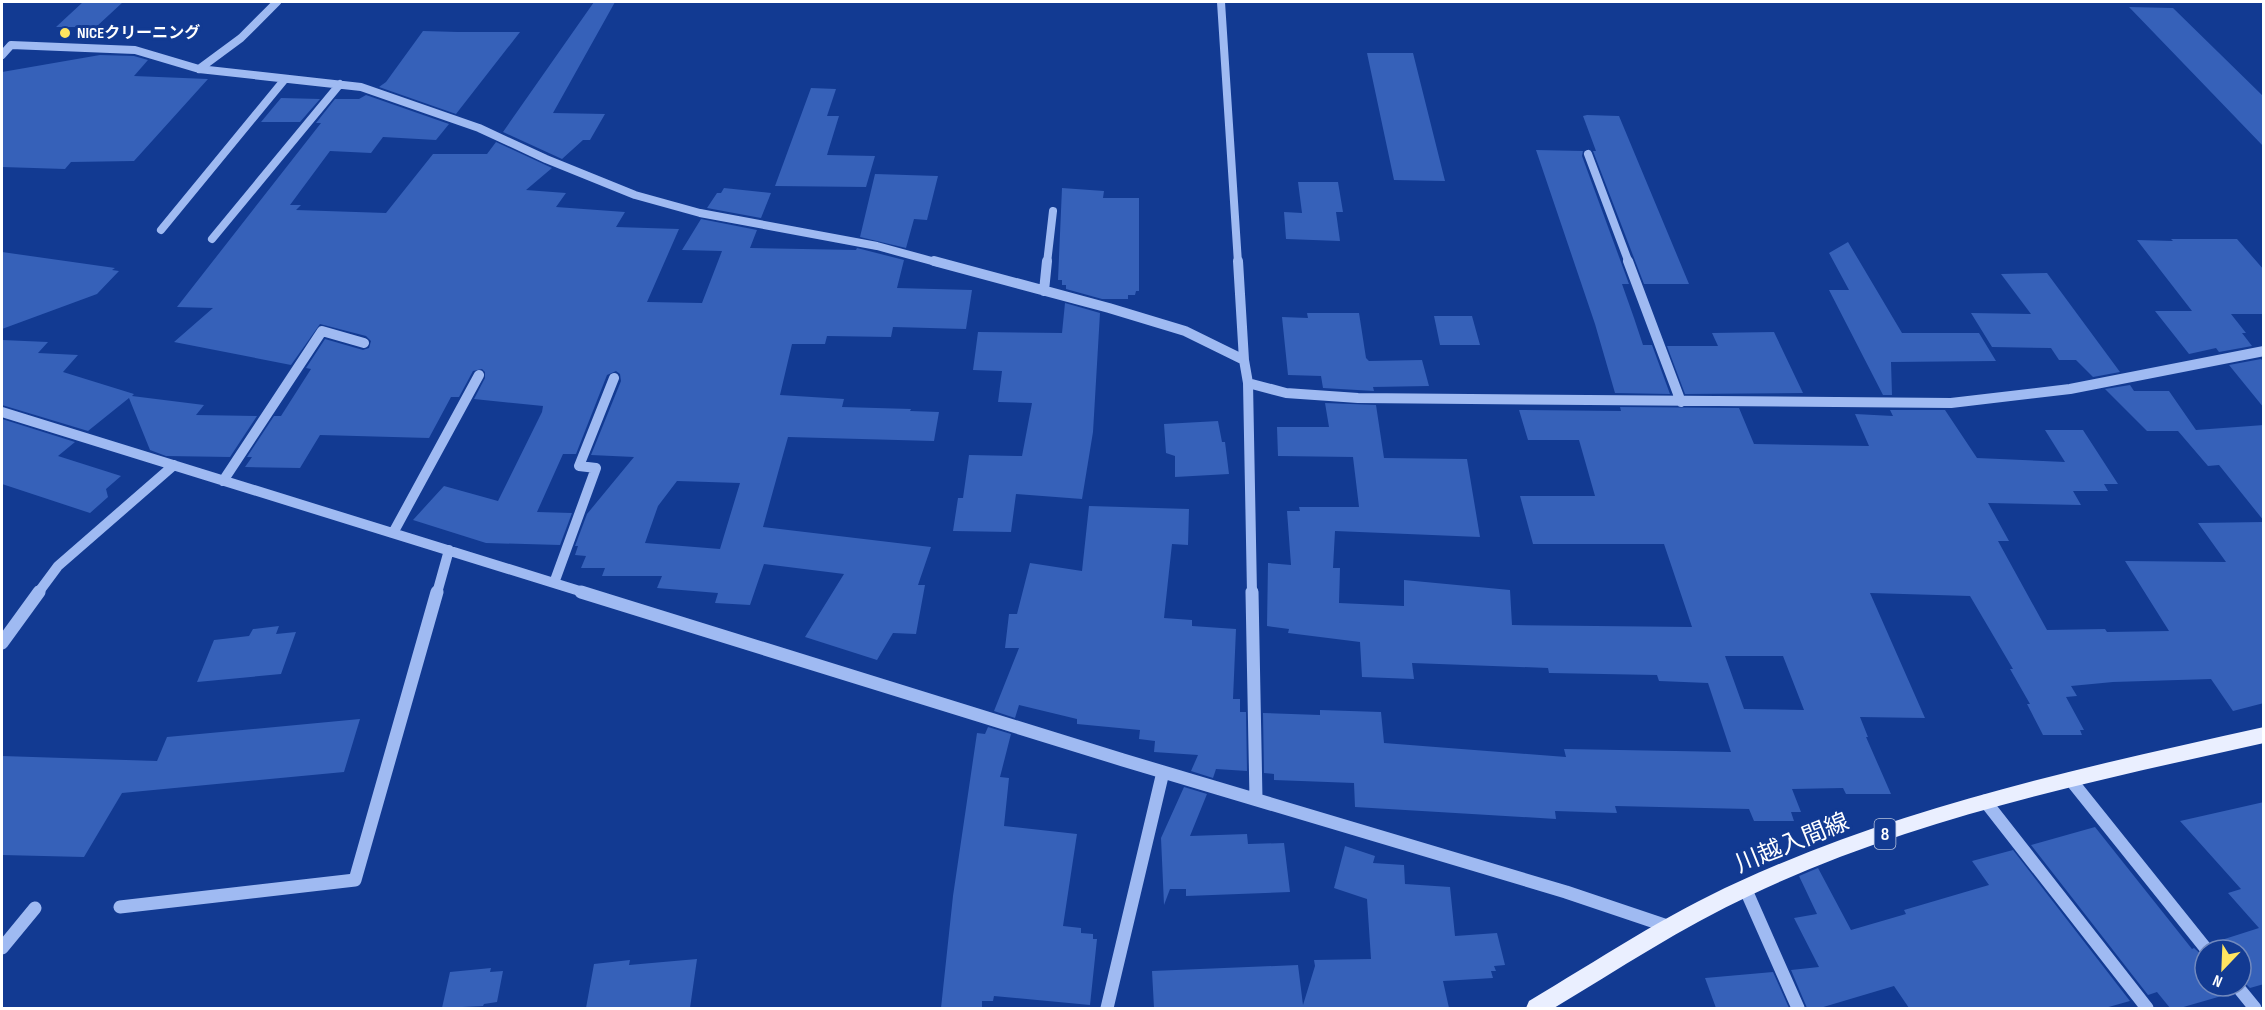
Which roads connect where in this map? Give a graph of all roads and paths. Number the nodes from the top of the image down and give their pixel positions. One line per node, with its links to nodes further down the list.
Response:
1 (277, 2): 6 (street)
2 (1221, 2): 16 (street)
3 (2, 44): 4 (street)
4 (11, 45): 5 (street); 6 (street)
5 (2, 55)
6 (199, 69): 7 (street)
7 (285, 79): 8 (street); 11 (street)
8 (340, 84): 12 (street); 13 (street)
9 (1588, 154): 20 (street)
10 (1053, 211): 13 (street)
11 (160, 230)
12 (212, 239)
13 (1044, 291): 16 (street)
14 (364, 342): 23 (street)
15 (2264, 351): 20 (street)
16 (1244, 360): 19 (street)
17 (479, 375): 24 (street)
18 (614, 378): 26 (street)
19 (1248, 383): 20 (street); 31 (street)
20 (1681, 402)
21 (2, 412): 22 (street)
22 (174, 465): 23 (street); 27 (street)
23 (223, 480): 24 (street)
24 (393, 533): 25 (street)
25 (449, 550): 26 (street); 34 (street)
26 (554, 583): 29 (street)
27 (2, 643)
28 (2264, 735): 30 (main road, 川越入間線 / 8)
29 (1163, 772): 31 (street); 39 (street)
30 (2070, 779): 32 (main road, 川越入間線 / 8); 37 (street)
31 (1256, 799): 36 (street)
32 (1985, 801): 33 (main road, 川越入間線 / 8); 42 (street)
33 (1745, 888): 36 (main road, 川越入間線 / 8); 41 (street)
34 (120, 907)
35 (35, 908): 38 (street)
36 (1670, 927): 40 (main road, 川越入間線 / 8)
37 (2197, 938)
38 (2, 948)
39 (1107, 1008)
40 (1536, 1008)
41 (1798, 1008)
42 (2147, 1008)

